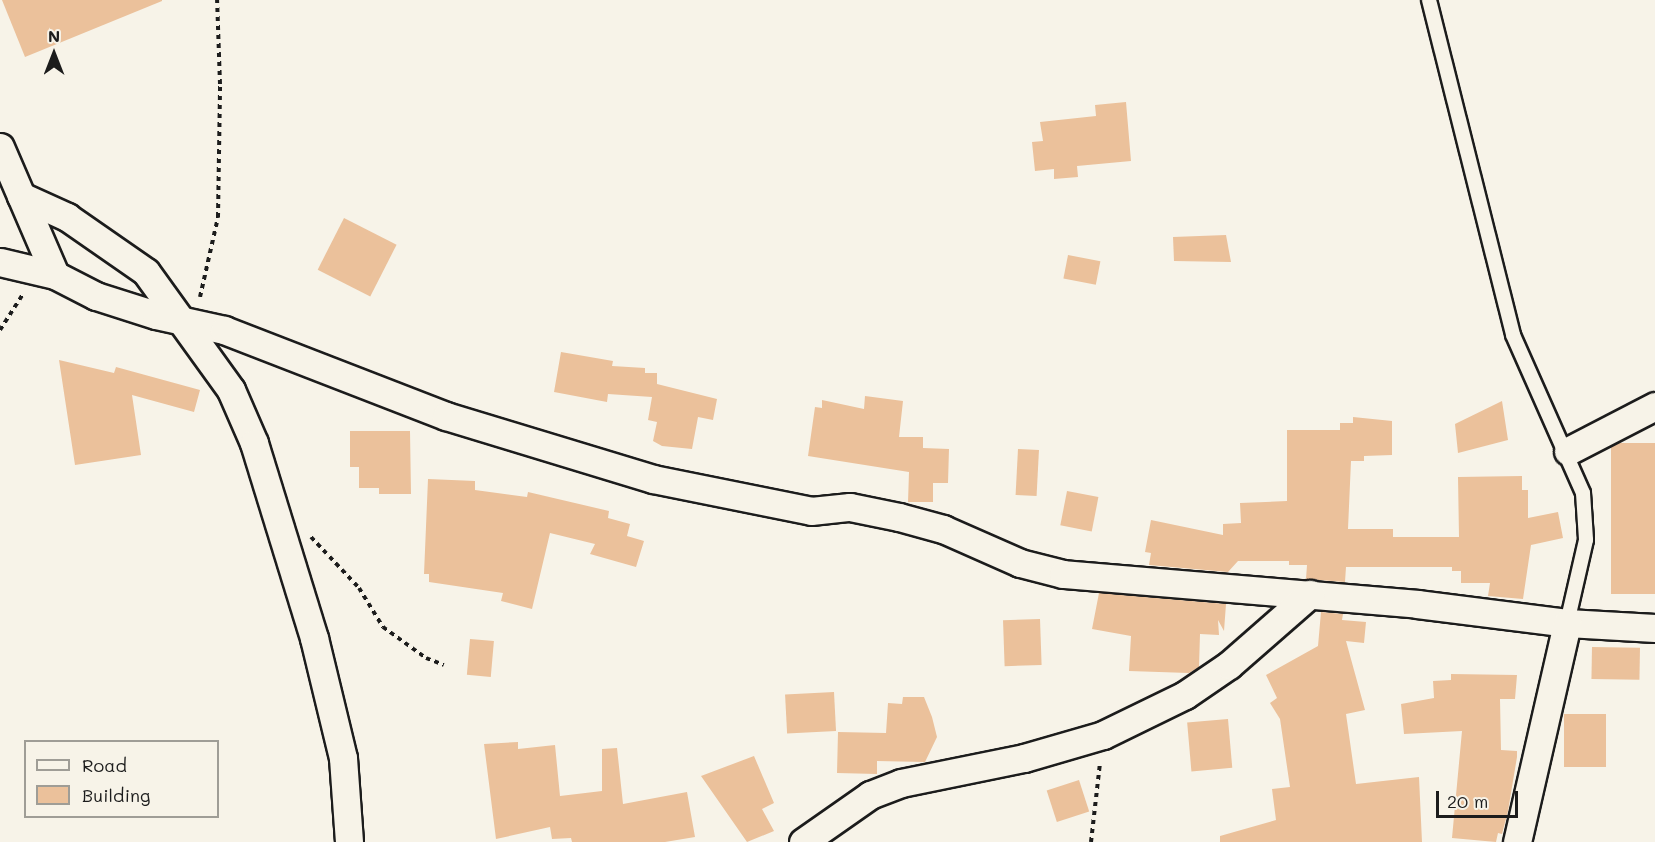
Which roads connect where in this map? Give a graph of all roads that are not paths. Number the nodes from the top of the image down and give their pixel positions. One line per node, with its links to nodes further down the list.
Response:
1 (1429, 0): 8 (lane)
2 (0, 147): 3 (street)
3 (21, 196): 5 (street); 6 (street)
4 (0, 262): 5 (street)
5 (46, 273): 6 (street)
6 (189, 320): 9 (street); 12 (street)
7 (1655, 406): 8 (street)
8 (1568, 451): 10 (lane)
9 (1310, 594): 10 (street); 13 (street)
10 (1567, 623): 11 (street); 14 (street)
11 (1655, 628)
12 (349, 842)
13 (802, 842)
14 (1517, 842)

